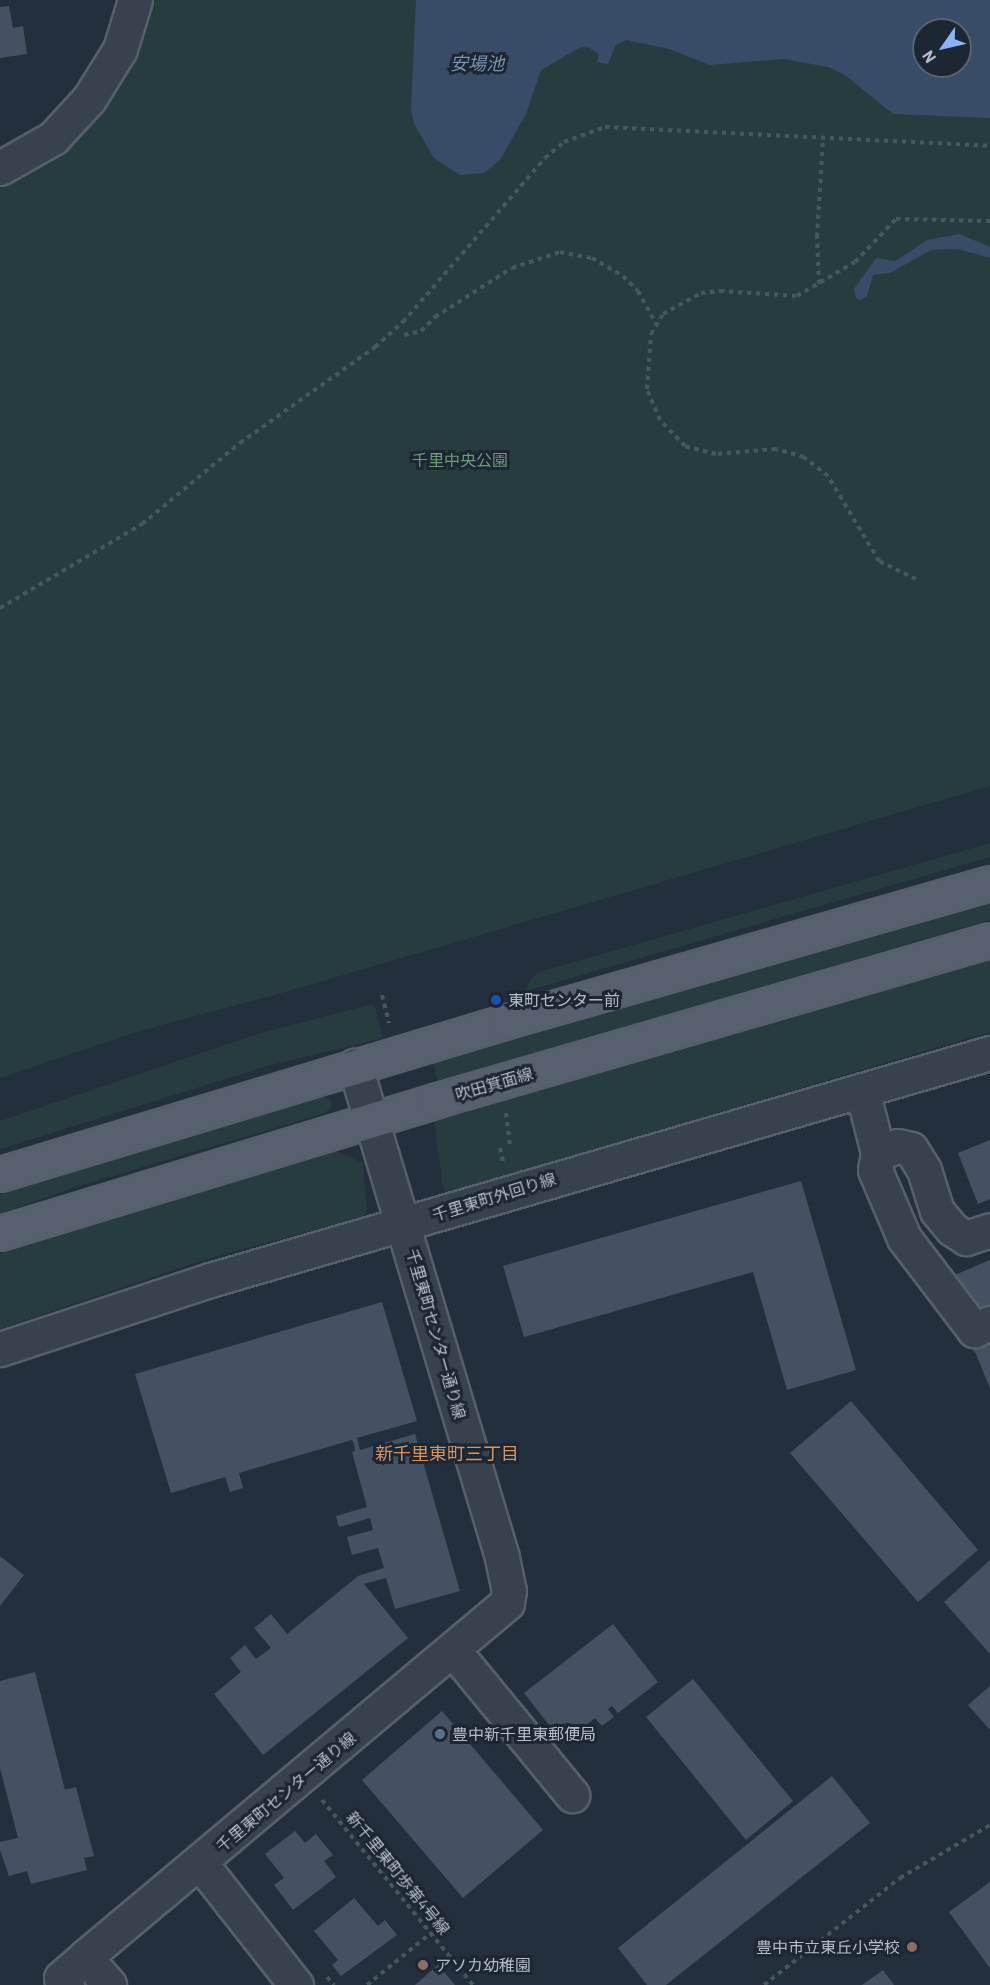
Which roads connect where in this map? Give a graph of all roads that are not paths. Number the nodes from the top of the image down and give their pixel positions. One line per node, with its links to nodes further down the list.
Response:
1 (135, 0): 2 (street)
2 (0, 168)
3 (990, 883): 6 (main road)
4 (990, 940): 8 (main road, 吹田箕面線)
5 (990, 1053): 7 (street, 千里東町外回り線)
6 (355, 1066): 8 (street, 千里東町センター通り線); 10 (main road)
7 (862, 1090): 9 (street); 11 (street, 千里東町外回り線)
8 (371, 1119): 11 (street, 千里東町センター通り線); 12 (main road, 吹田箕面線)
9 (878, 1154): 13 (street); 14 (street)
10 (0, 1174)
11 (404, 1224): 15 (street, 千里東町外回り線); 16 (street, 千里東町センター通り線)
12 (0, 1233)
13 (989, 1234)
14 (990, 1323)
15 (0, 1349)
16 (453, 1650): 17 (street); 18 (street, 千里東町センター通り線)
17 (572, 1795)
18 (201, 1864): 19 (street, 千里東町センター通り線); 22 (street, 千里東町センター通り線)
19 (85, 1957): 20 (street, 千里東町センター通り線); 21 (street)
20 (67, 1985)
21 (109, 1985)
22 (296, 1985)

